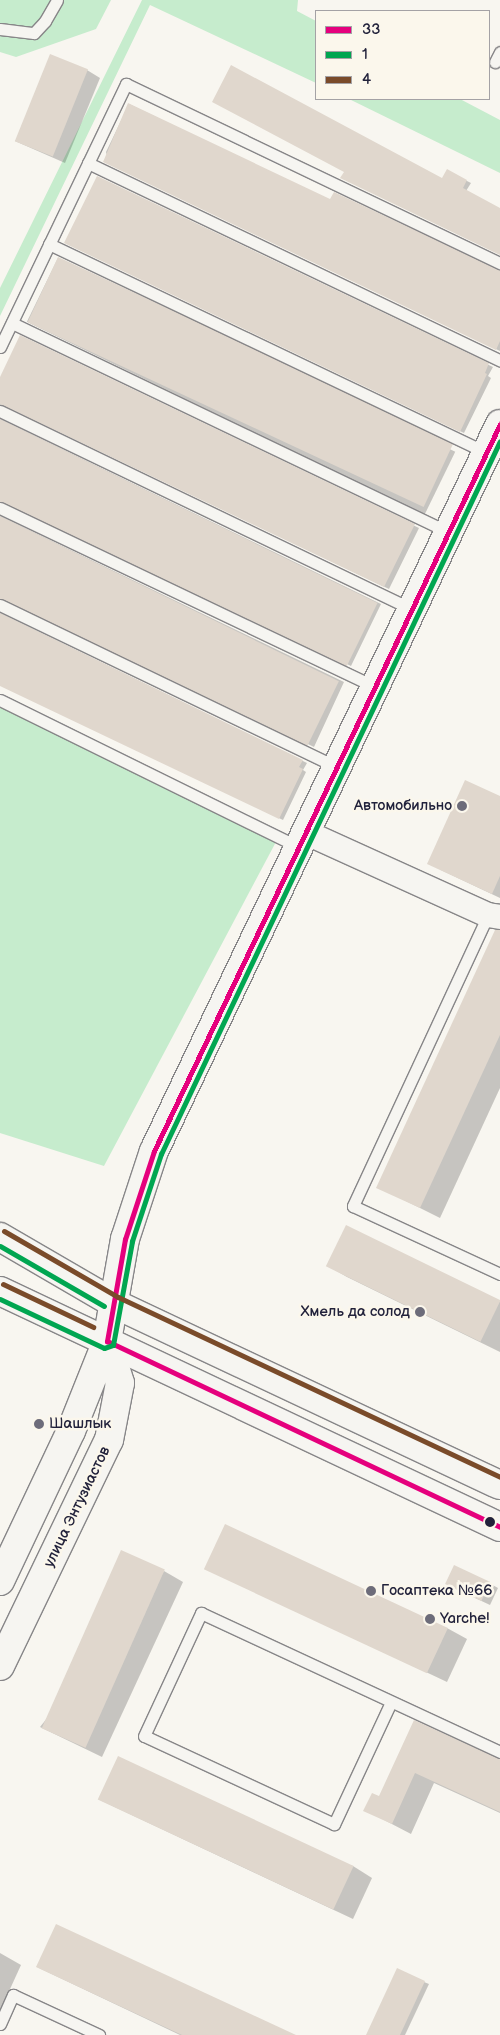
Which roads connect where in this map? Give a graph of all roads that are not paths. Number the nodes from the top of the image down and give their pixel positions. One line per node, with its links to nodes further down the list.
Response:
1 (57, 0): 2 (lane)
2 (0, 29)
3 (88, 163): 4 (lane); 5 (lane); 8 (lane)
4 (49, 244): 6 (lane); 11 (lane)
5 (500, 262)
6 (12, 323): 7 (lane); 13 (lane)
7 (0, 347)
8 (500, 360)
9 (0, 411): 15 (lane)
10 (500, 424): 11 (main road, улица Энтузиастов)
11 (487, 453): 13 (main road, улица Энтузиастов)
12 (0, 508): 16 (lane)
13 (449, 532): 15 (main road, улица Энтузиастов)
14 (0, 605): 18 (lane)
15 (410, 608): 16 (main road, улица Энтузиастов)
16 (373, 686): 18 (main road, улица Энтузиастов)
17 (0, 700): 19 (lane)
18 (336, 767): 19 (main road, улица Энтузиастов)
19 (303, 840): 20 (street); 24 (main road, улица Энтузиастов)
20 (494, 916): 22 (lane)
21 (0, 1237): 24 (main road)
22 (500, 1274)
23 (0, 1291): 25 (main road)
24 (115, 1304): 25 (main road, улица Энтузиастов); 26 (main road)
25 (107, 1341): 27 (main road); 28 (main road, улица Энтузиастов); 29 (main road, улица Энтузиастов)
26 (500, 1485)
27 (500, 1527)
28 (0, 1581)
29 (0, 1666)
30 (391, 1702): 30 (lane); 31 (lane)
31 (500, 1752)
32 (0, 2024): 33 (lane)
33 (99, 2035)

